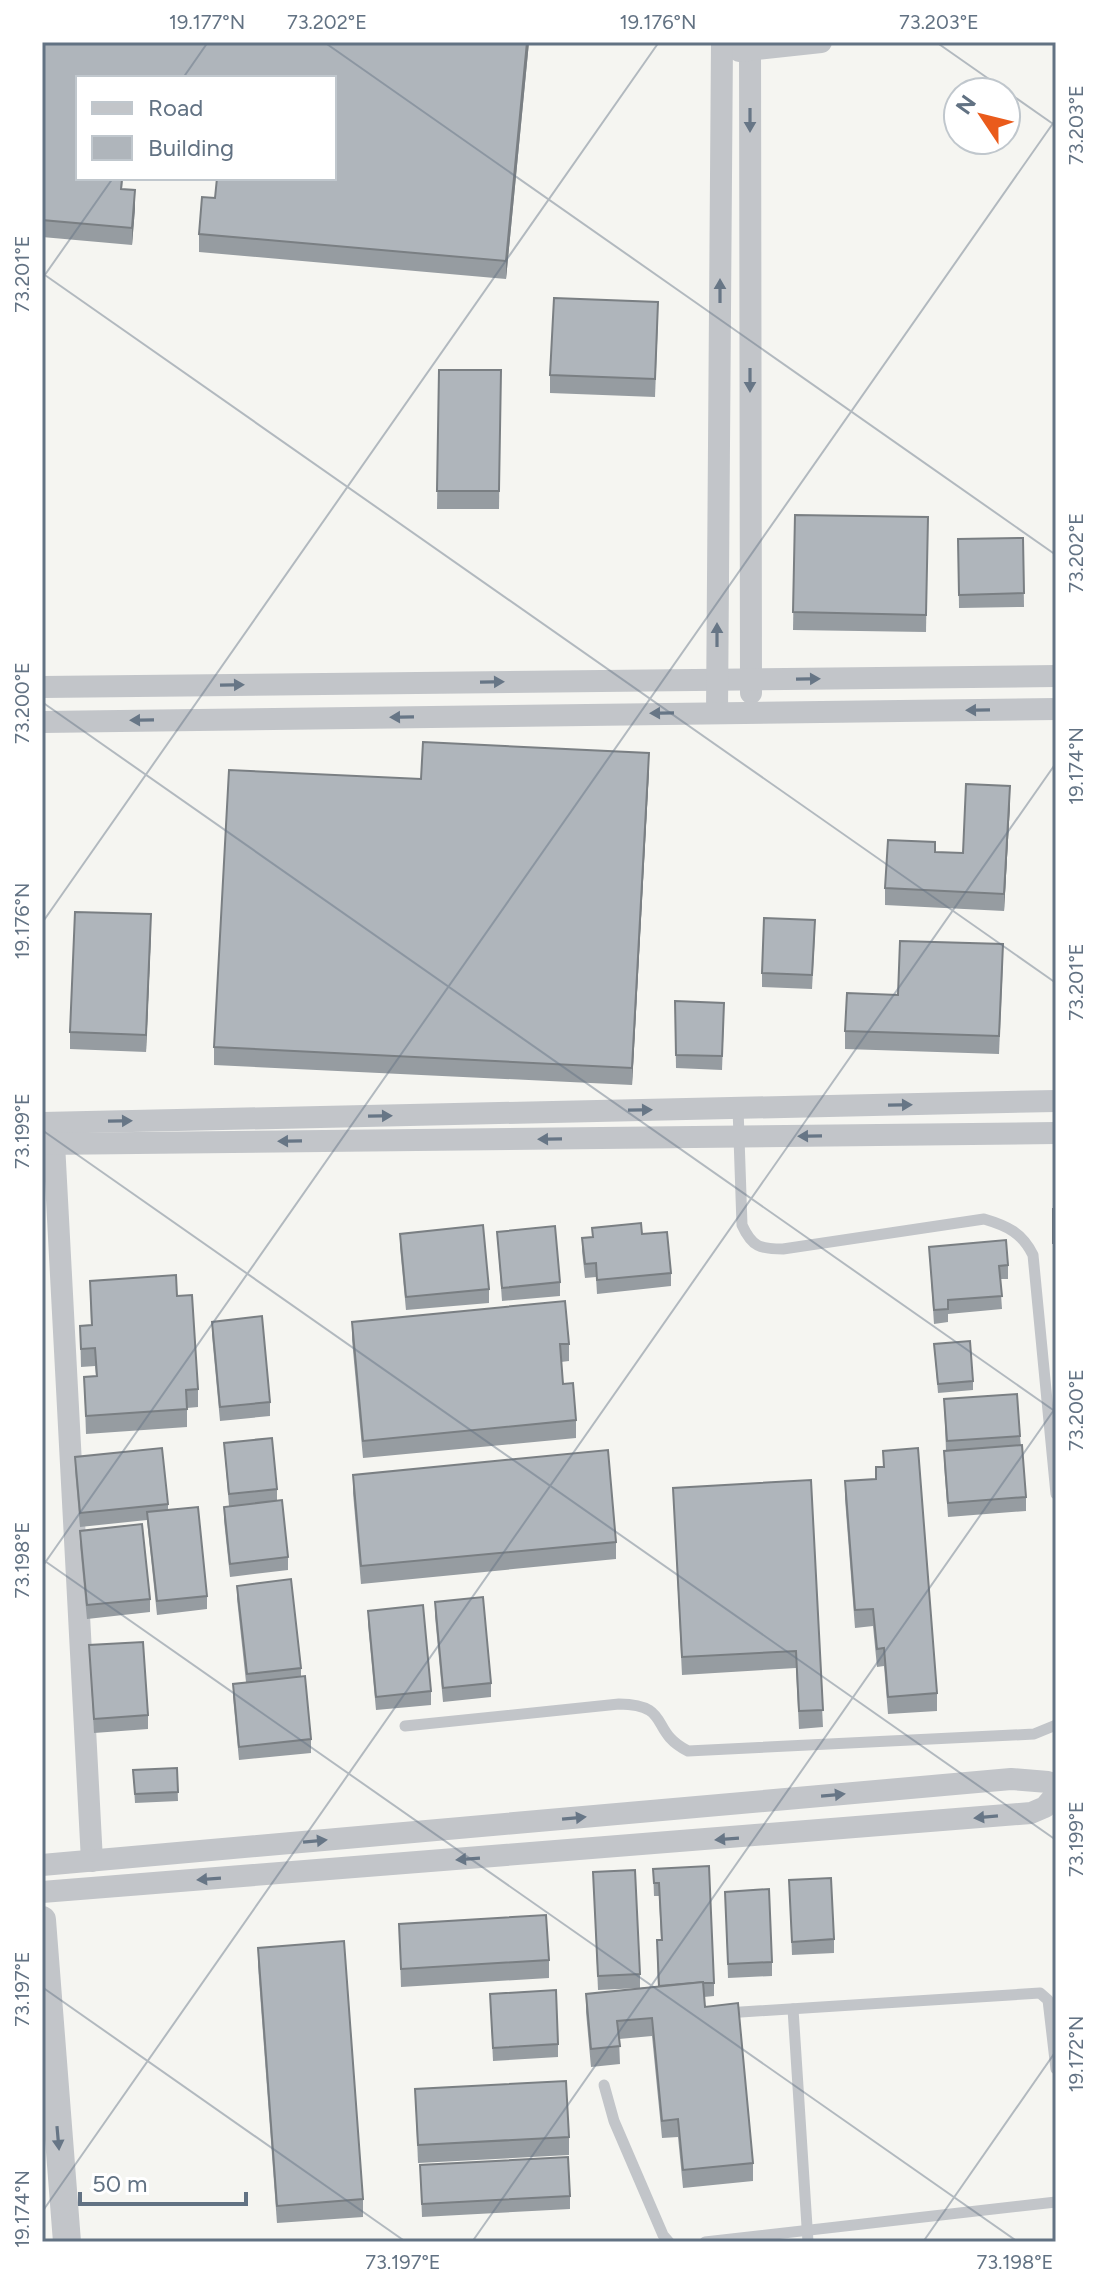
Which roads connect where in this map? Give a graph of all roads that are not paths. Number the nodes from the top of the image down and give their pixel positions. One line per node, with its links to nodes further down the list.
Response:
1 (821, 42): 2 (street)
2 (750, 45): 3 (street); 6 (street, one-way to 6)
3 (722, 48): 5 (street, one-way to 3)
4 (1056, 676): 6 (street, one-way to 4)
5 (717, 680): 6 (street); 7 (street, one-way to 5); 9 (street)
6 (751, 680): 10 (street)
7 (42, 687)
8 (1056, 709): 10 (street, one-way to 10)
9 (717, 713): 10 (street); 11 (street, one-way to 11)
10 (751, 713)
11 (42, 722)
12 (1056, 1101): 13 (street, one-way to 12)
13 (738, 1108): 14 (street, one-way to 13); 16 (lane)
14 (42, 1123)
15 (1056, 1133): 16 (street, one-way to 16)
16 (739, 1137): 17 (street, one-way to 17); 18 (lane)
17 (48, 1144): 22 (street)
18 (1056, 1494)
19 (1056, 1725): 20 (lane)
20 (405, 1726)
21 (1056, 1792): 22 (street, one-way to 21); 24 (street, one-way to 24)
22 (92, 1861): 23 (street)
23 (42, 1865)
24 (42, 1892)
25 (42, 1920): 32 (street, one-way to 32)
26 (793, 2009): 27 (lane); 28 (lane); 31 (lane)
27 (718, 2014)
28 (1056, 2069)
29 (604, 2085): 33 (lane)
30 (1056, 2202): 31 (lane)
31 (808, 2236): 34 (lane)
32 (67, 2242)
33 (669, 2242)
34 (705, 2242)

